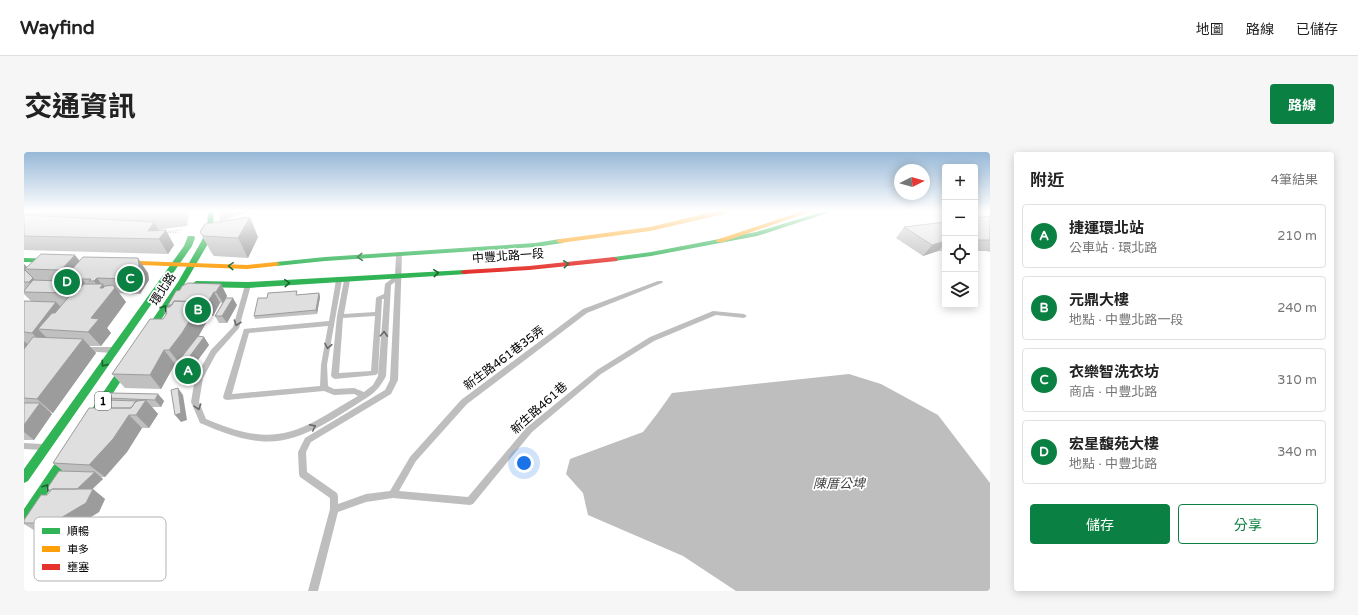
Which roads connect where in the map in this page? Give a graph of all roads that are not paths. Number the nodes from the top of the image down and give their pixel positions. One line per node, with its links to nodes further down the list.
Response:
1 (209, 231): 12 (main road, 環北路 / 1)
2 (627, 231): 7 (main road, 中豐北路一段)
3 (746, 231): 6 (main road)
4 (765, 231): 6 (main road, 中豐北路一段)
5 (194, 232): 11 (main road, 環北路 / 1)
6 (720, 240): 13 (main road, 中豐北路一段, one-way to 6)
7 (399, 254): 12 (main road, 中豐北路一段, one-way to 12); 13 (lane)
8 (24, 260): 9 (main road)
9 (71, 261)
10 (109, 262): 11 (main road, 中豐北路一段)
11 (175, 264): 12 (main road, 中豐北路一段); 16 (main road); 24 (main road, 環北路 / 1)
12 (192, 264): 16 (main road, 環北路 / 1)
13 (397, 277): 14 (main road, 中豐北路一段); 18 (lane); 32 (lane)
14 (343, 280): 17 (main road, 中豐北路一段, one-way to 14); 20 (lane); 22 (lane)
15 (660, 282): 31 (lane, 新生路461巷35弄)
16 (181, 283): 17 (main road, 中豐北路一段); 28 (main road, 環北路 / 1, one-way to 16)
17 (248, 285): 26 (lane, one-way to 26)
18 (386, 296): 19 (lane); 26 (lane, one-way to 18)
19 (377, 314): 20 (lane); 20 (lane)
20 (340, 316)
21 (744, 316): 31 (lane, 新生路461巷)
22 (332, 323): 25 (lane, one-way to 25); 25 (lane)
23 (74, 348): 24 (lane)
24 (114, 350): 29 (main road, 環北路 / 1, one-way to 29)
25 (324, 388): 26 (lane)
26 (364, 395)
27 (24, 446): 29 (lane)
28 (73, 446): 29 (lane); 33 (main road, 環北路 / 1, one-way to 28)
29 (46, 447): 30 (main road, 環北路 / 1)
30 (24, 478)
31 (393, 494): 32 (lane, 新生路461巷)
32 (334, 509): 34 (lane)
33 (24, 519)
34 (313, 591)

